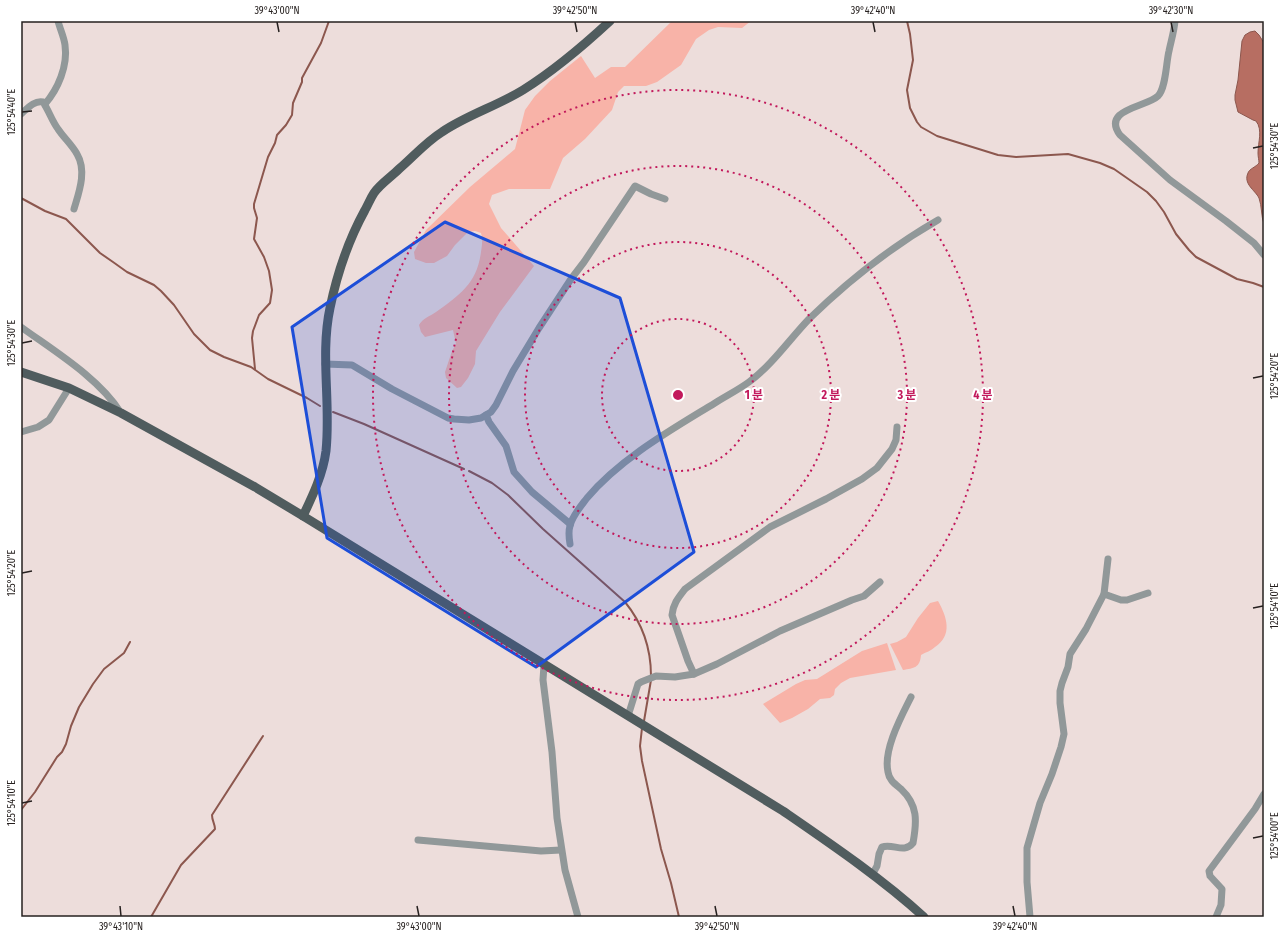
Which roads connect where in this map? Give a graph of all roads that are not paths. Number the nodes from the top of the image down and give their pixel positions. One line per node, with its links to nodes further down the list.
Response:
1 (58, 21): 4 (street)
2 (610, 21): 11 (main road)
3 (1175, 21): 9 (street)
4 (44, 104): 5 (street); 7 (street)
5 (21, 114)
6 (665, 199): 15 (street)
7 (74, 209)
8 (938, 220): 19 (street)
9 (1264, 255)
10 (21, 327): 14 (street)
11 (326, 364): 15 (street); 18 (main road)
12 (21, 372): 13 (main road)
13 (70, 388): 14 (main road); 17 (street)
14 (121, 412): 18 (main road)
15 (486, 415): 19 (street)
16 (897, 427): 26 (street)
17 (21, 432)
18 (303, 516): 25 (main road)
19 (570, 525): 20 (street)
20 (570, 544)
21 (1108, 559): 24 (street)
22 (880, 582): 26 (street)
23 (1148, 593): 24 (street)
24 (1104, 594): 35 (street)
25 (544, 665): 28 (main road); 31 (street)
26 (694, 674): 28 (street)
27 (911, 697): 32 (street)
28 (631, 719): 32 (main road)
29 (1264, 794): 36 (street)
30 (418, 840): 31 (street)
31 (561, 850): 33 (street)
32 (872, 875): 34 (main road)
33 (578, 917)
34 (924, 917)
35 (1030, 917)
36 (1216, 917)

